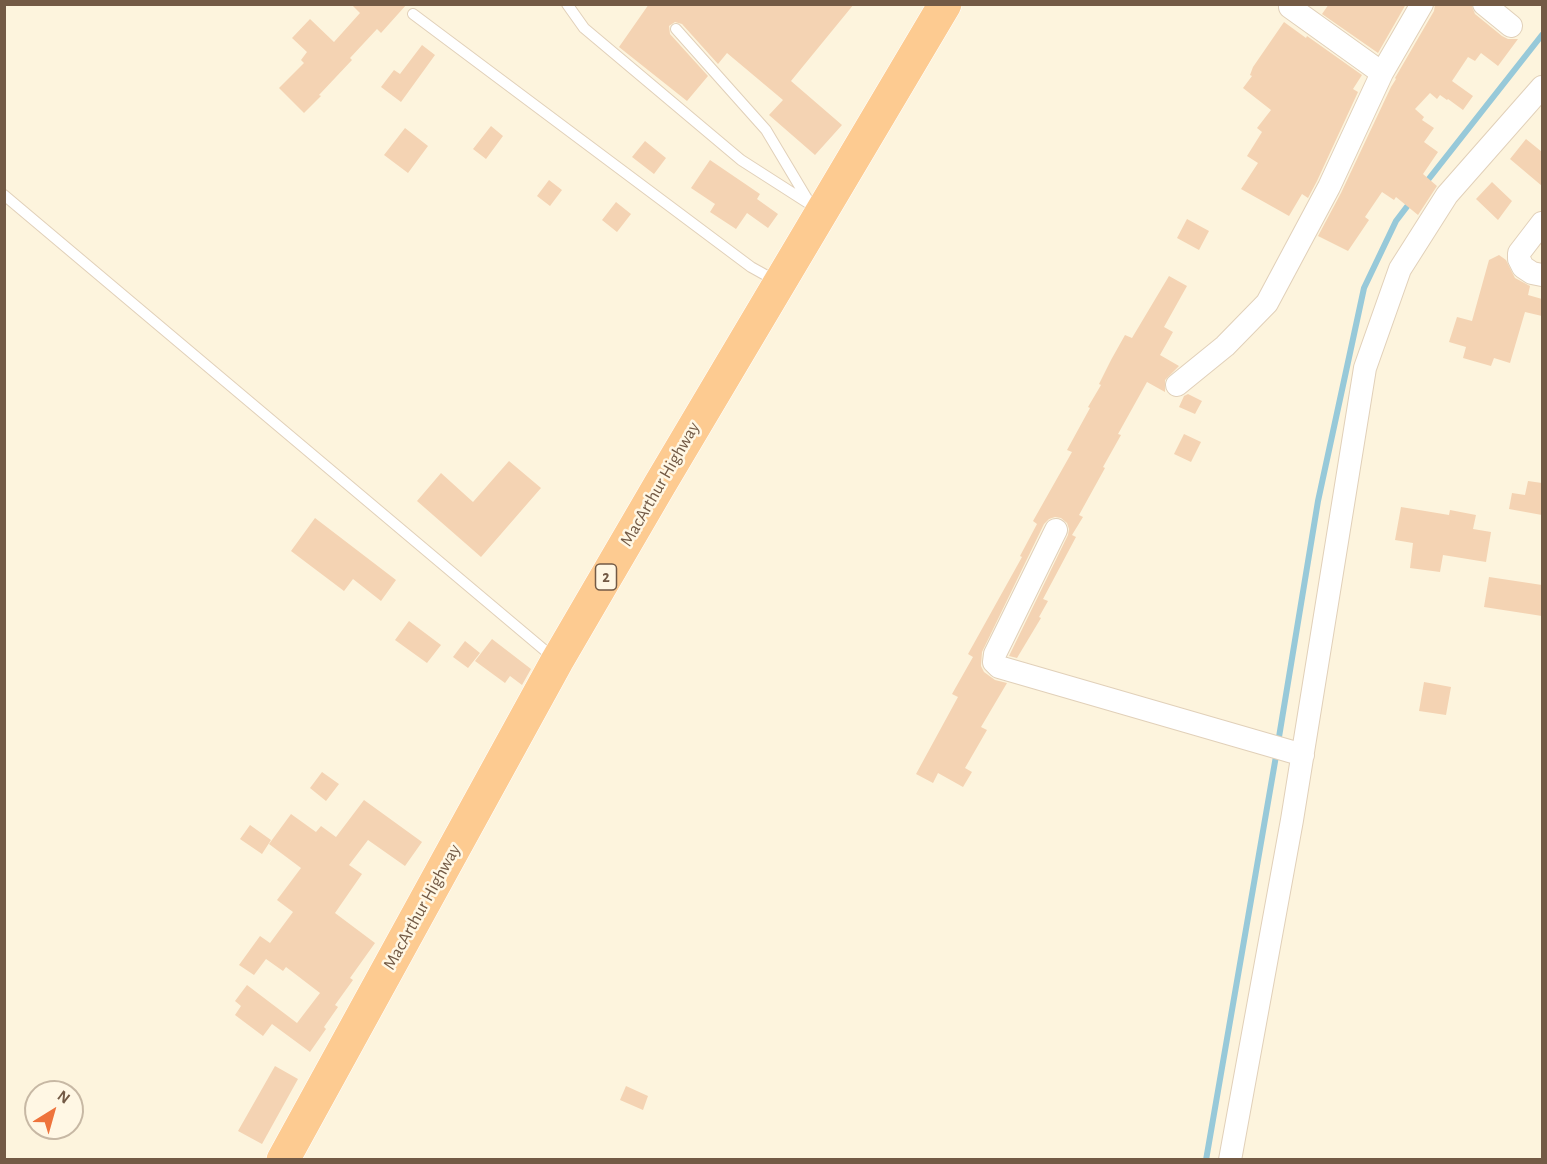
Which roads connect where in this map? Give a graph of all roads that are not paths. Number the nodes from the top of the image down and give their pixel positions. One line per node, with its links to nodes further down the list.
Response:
1 (567, 4): 12 (lane)
2 (945, 4): 12 (highway, MacArthur Highway / 2)
3 (1422, 4): 9 (street)
4 (1484, 4): 7 (street)
5 (1290, 7): 9 (street)
6 (413, 14): 15 (lane)
7 (1511, 26)
8 (676, 29): 12 (lane)
9 (1382, 73): 16 (street)
10 (1542, 87): 19 (street)
11 (4, 195): 18 (lane)
12 (817, 208): 15 (highway, MacArthur Highway / 2)
13 (1542, 223): 14 (street)
14 (1542, 275)
15 (780, 283): 18 (highway, MacArthur Highway / 2)
16 (1177, 385)
17 (1056, 530): 19 (street)
18 (557, 661): 20 (highway, MacArthur Highway / 2)
19 (1303, 755): 21 (street)
20 (283, 1160)
21 (1230, 1160)

